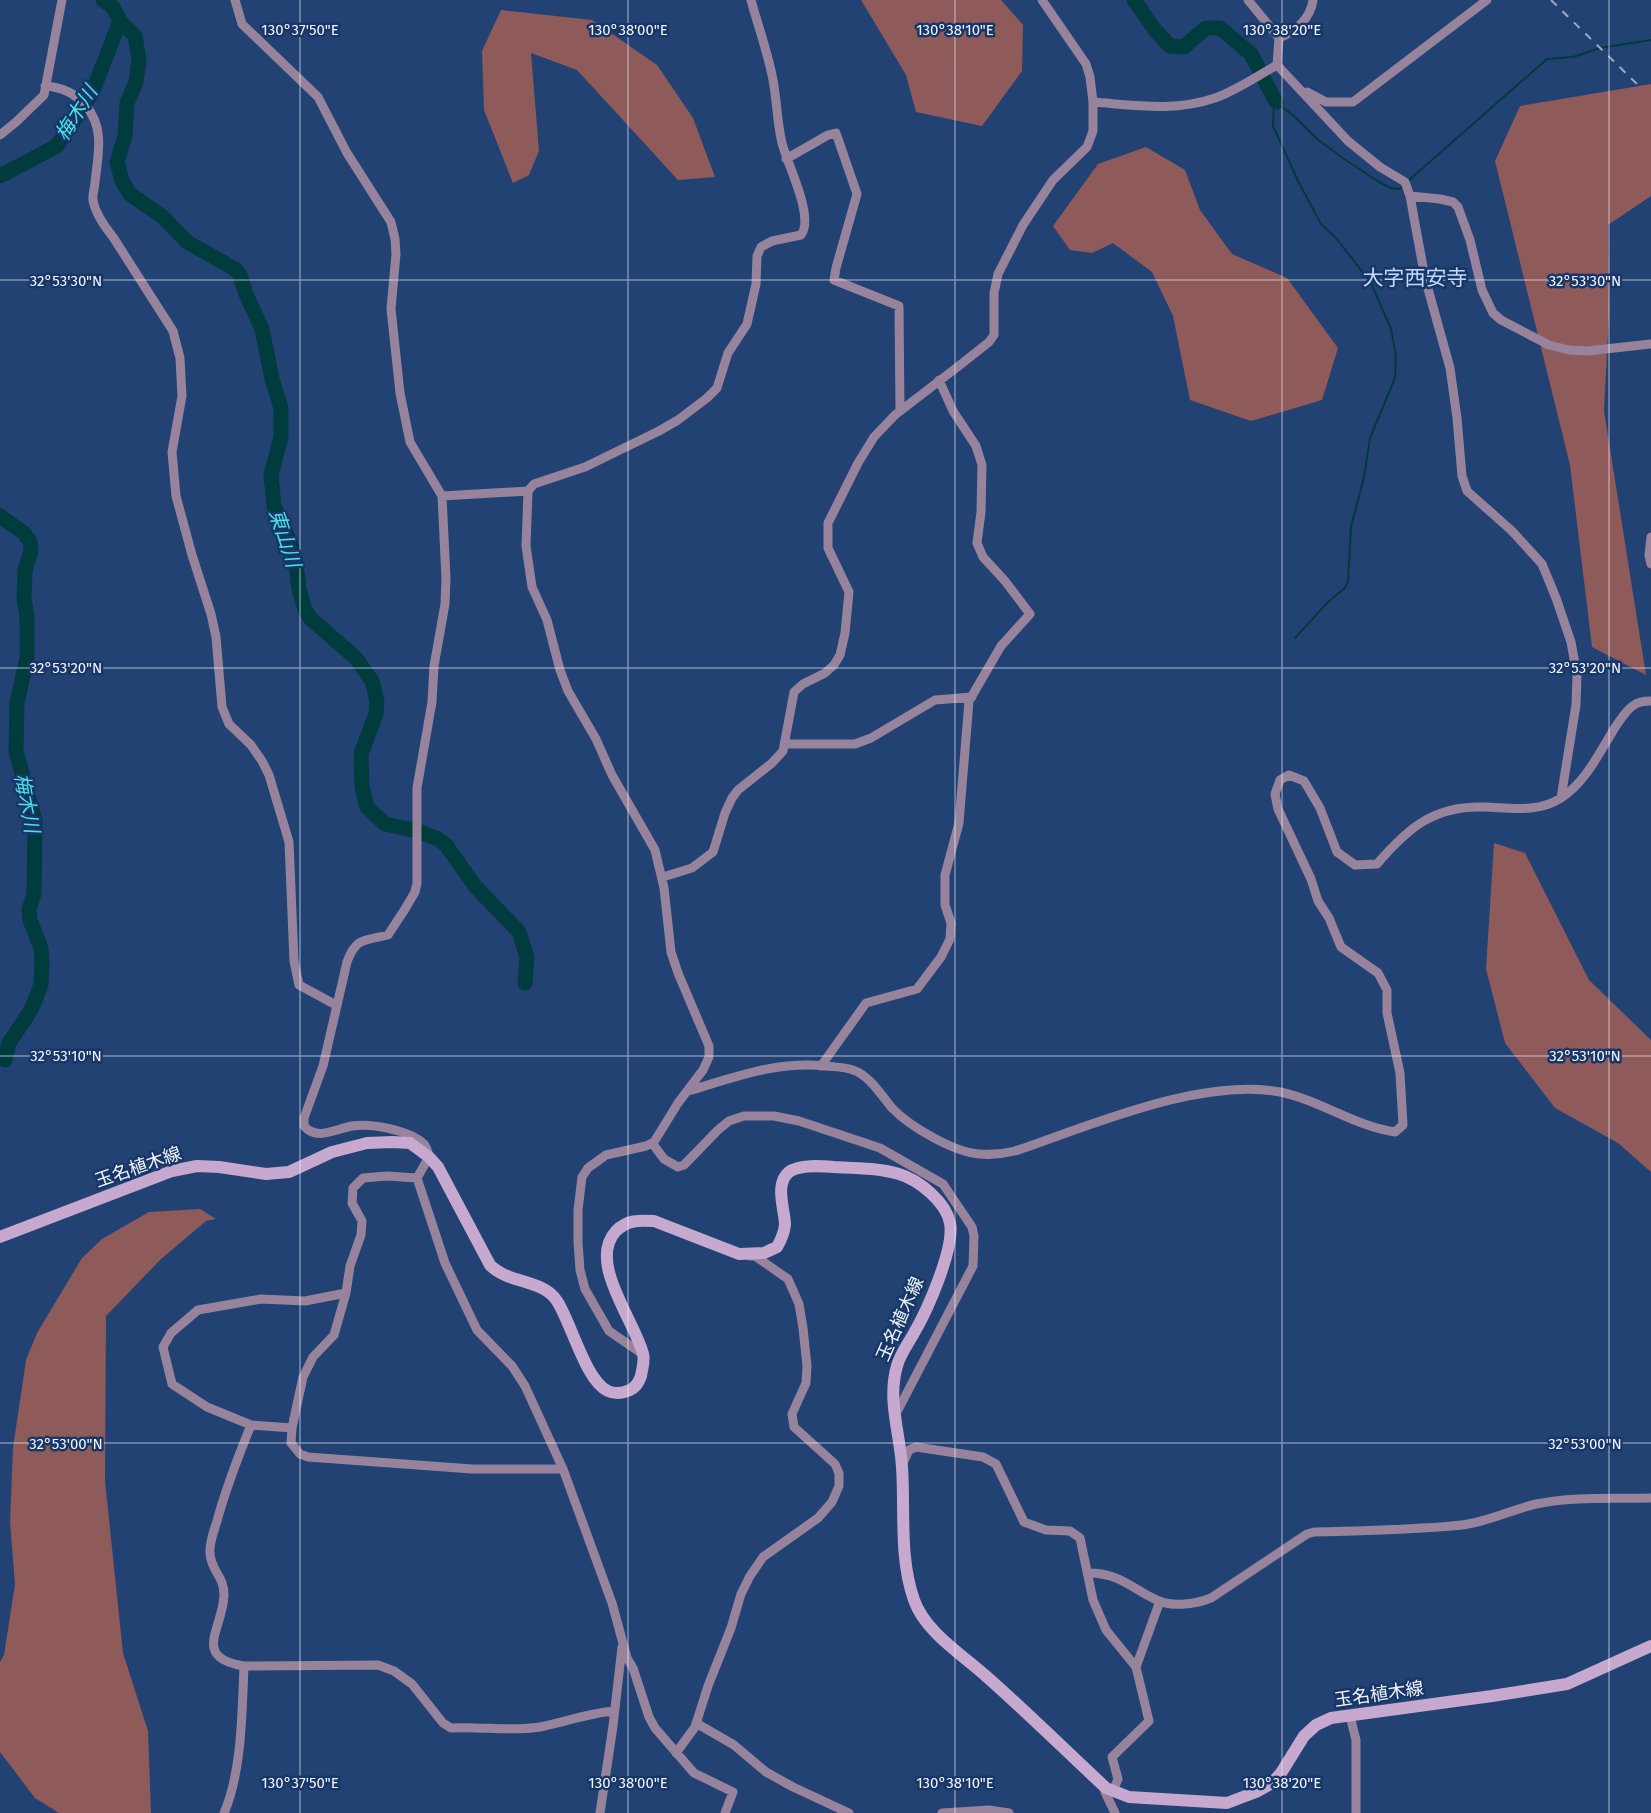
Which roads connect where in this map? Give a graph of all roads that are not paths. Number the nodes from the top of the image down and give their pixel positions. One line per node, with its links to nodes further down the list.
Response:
1 (62, 0): 10 (street)
2 (235, 0): 20 (street)
3 (751, 0): 14 (street)
4 (1042, 0): 12 (street)
5 (1248, 0): 8 (street)
6 (1313, 0): 8 (street)
7 (1487, 0): 11 (street)
8 (1279, 38): 9 (street)
9 (1277, 65): 11 (street); 12 (street)
10 (45, 86): 13 (street); 28 (street)
11 (1301, 89): 15 (street)
12 (1093, 102): 17 (street)
13 (0, 135)
14 (786, 159): 18 (street); 19 (street)
15 (1410, 196): 16 (street); 26 (street)
16 (1651, 344)
17 (939, 380): 18 (street); 23 (street)
18 (900, 411): 25 (street)
19 (528, 491): 20 (street); 27 (street)
20 (442, 496): 28 (street)
21 (1651, 537): 22 (street)
22 (1651, 564)
23 (972, 697): 25 (street); 29 (street)
24 (1651, 701): 26 (street)
25 (784, 744): 27 (street)
26 (1561, 798): 29 (street)
27 (663, 877): 30 (street)
28 (336, 1005): 32 (street)
29 (821, 1066): 30 (street)
30 (687, 1091): 31 (street)
31 (652, 1143): 37 (street); 38 (street)
32 (429, 1156): 33 (street); 34 (main road, 玉名植木線); 37 (main road)
33 (417, 1178): 36 (street); 42 (street)
34 (0, 1237)
35 (739, 1254): 37 (main road, 玉名植木線); 38 (main road, 玉名植木線); 52 (street)
36 (346, 1293): 39 (street); 40 (street)
37 (644, 1355)
38 (894, 1414): 41 (main road, 玉名植木線)
39 (251, 1425): 40 (street); 48 (street)
40 (292, 1428): 42 (street)
41 (902, 1466): 44 (street); 54 (main road, 玉名植木線)
42 (563, 1469): 46 (street)
43 (1651, 1498): 45 (street)
44 (1089, 1573): 45 (street); 49 (street)
45 (1160, 1601): 49 (street)
46 (622, 1642): 50 (street); 53 (street)
47 (1651, 1646): 51 (main road, 玉名植木線)
48 (244, 1666): 50 (street); 56 (street)
49 (1136, 1667): 54 (street)
50 (614, 1711): 57 (street)
51 (1350, 1716): 55 (main road, 玉名植木線); 63 (street)
52 (696, 1723): 53 (street); 59 (street)
53 (676, 1753): 58 (street)
54 (1110, 1790): 55 (main road, 玉名植木線); 62 (street)
55 (1227, 1808)
56 (224, 1813)
57 (600, 1813)
58 (725, 1813)
59 (849, 1813)
60 (942, 1813): 61 (street)
61 (1009, 1813)
62 (1115, 1813)
63 (1356, 1813)

